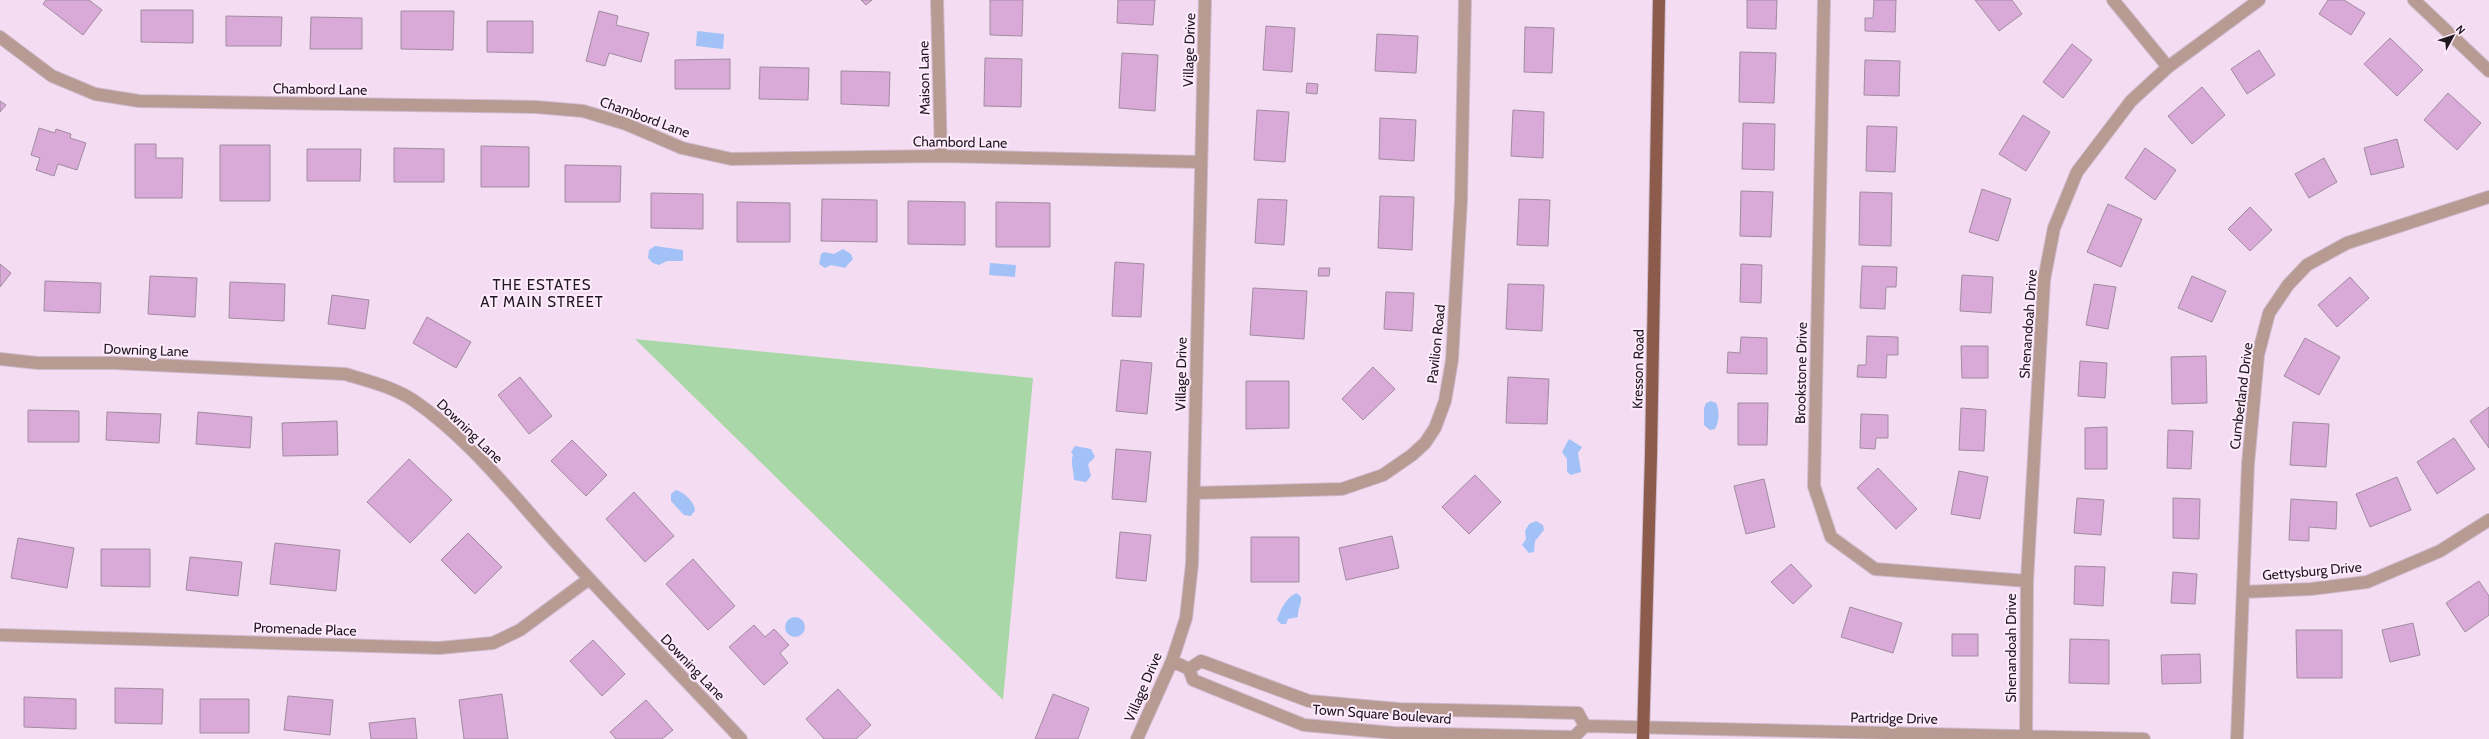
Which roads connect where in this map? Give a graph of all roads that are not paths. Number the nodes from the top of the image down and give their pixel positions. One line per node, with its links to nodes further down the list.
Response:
1 (937, 0): 12 (street, Maison Lane)
2 (1205, 0): 13 (street, Village Drive)
3 (1465, 0): 16 (street, Pavilion Road)
4 (1659, 0): 25 (main road, Kresson Road)
5 (1824, 0): 19 (street, Brookstone Drive)
6 (2112, 0): 10 (street)
7 (2259, 0): 10 (street, Shenandoah Drive)
8 (2414, 0): 11 (street)
9 (0, 37): 12 (street, Chambord Lane)
10 (2168, 67): 19 (street, Shenandoah Drive)
11 (2489, 71)
12 (941, 156): 13 (street, Chambord Lane)
13 (1200, 162): 16 (street, Village Drive)
14 (2489, 197): 20 (street, Cumberland Drive)
15 (0, 358): 18 (street, Downing Lane)
16 (1194, 493): 22 (street, Village Drive)
17 (2489, 520): 20 (street, Gettysburg Drive)
18 (589, 579): 21 (street, Promenade Place); 28 (street, Downing Lane)
19 (2027, 581): 26 (street, Shenandoah Drive)
20 (2243, 592): 31 (street, Cumberland Drive)
21 (0, 635)
22 (1172, 661): 23 (street, Town Square Boulevard); 29 (street, Village Drive)
23 (1189, 669): 24 (street, Town Square Boulevard); 24 (street, Town Square Boulevard)
24 (1585, 726): 25 (street)
25 (1643, 734): 27 (street, Partridge Drive)
26 (2026, 735): 27 (street, Partridge Drive); 30 (street, Partridge Drive)
27 (1873, 736)
28 (741, 739)
29 (1137, 739)
30 (2144, 739)
31 (2237, 739)

